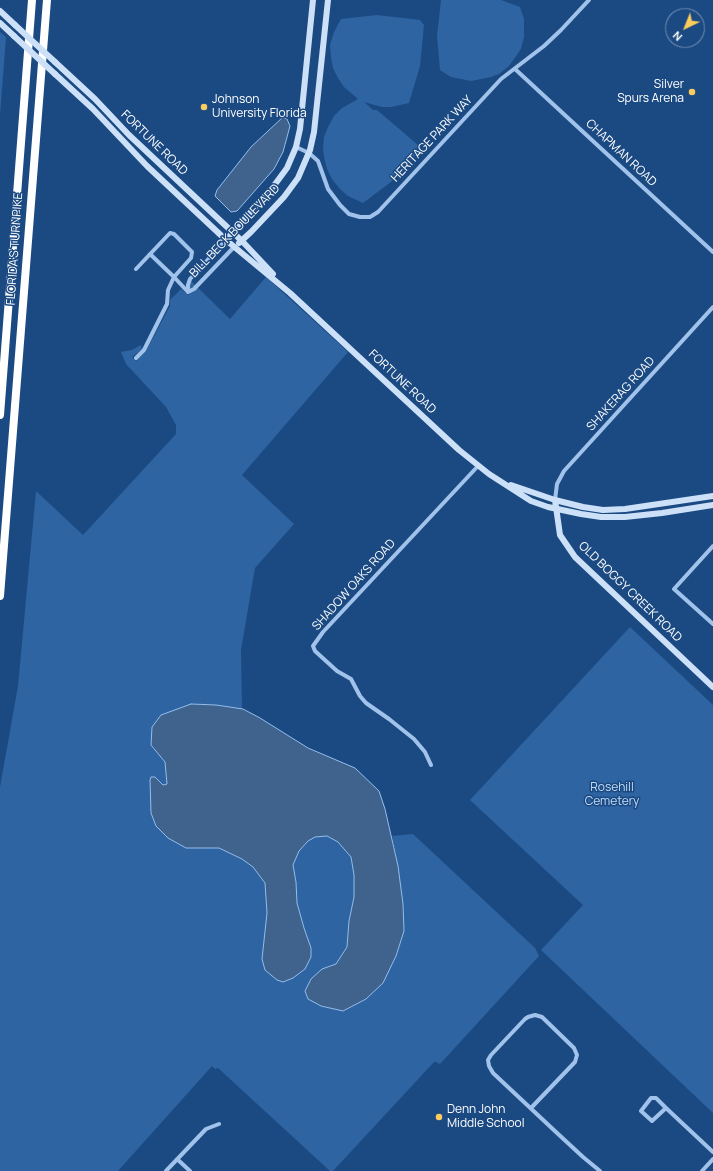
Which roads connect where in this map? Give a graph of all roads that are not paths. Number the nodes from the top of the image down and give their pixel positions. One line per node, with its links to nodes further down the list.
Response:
1 (32, 0): 25 (highway, FLORIDA'S TURNPIKE)
2 (47, 0): 33 (highway, FLORIDA'S TURNPIKE)
3 (313, 0): 9 (main road, BILL BECK BOULEVARD)
4 (328, 0): 10 (main road, BILL BECK BOULEVARD)
5 (589, 0): 8 (street, HERITAGE PARK WAY)
6 (0, 11): 11 (main road, FORTUNE ROAD, bridge)
7 (0, 23): 12 (main road, FORTUNE ROAD, bridge)
8 (515, 69): 10 (street, HERITAGE PARK WAY); 17 (street, CHAPMAN ROAD)
9 (296, 147): 10 (street, HERITAGE PARK WAY); 13 (main road, BILL BECK BOULEVARD)
10 (309, 153): 15 (main road, BILL BECK BOULEVARD)
11 (184, 187): 12 (street); 13 (main road, FORTUNE ROAD)
12 (177, 194): 14 (main road, FORTUNE ROAD)
13 (232, 232): 14 (main road, BILL BECK BOULEVARD); 15 (main road, FORTUNE ROAD)
14 (226, 240): 16 (main road, FORTUNE ROAD); 21 (street, BILL BECK BOULEVARD)
15 (242, 241): 16 (main road, BILL BECK BOULEVARD); 22 (main road, FORTUNE ROAD)
16 (234, 247): 21 (street, BILL BECK BOULEVARD); 22 (main road, FORTUNE ROAD)
17 (713, 252)
18 (150, 254): 19 (street); 20 (street); 20 (street)
19 (136, 269)
20 (174, 277): 21 (street); 24 (street)
21 (188, 292)
22 (290, 293): 26 (main road, FORTUNE ROAD)
23 (713, 307): 29 (street, SHAKERAG ROAD)
24 (136, 358)
25 (0, 415)
26 (478, 466): 27 (main road, FORTUNE ROAD); 36 (street, SHADOW OAKS ROAD)
27 (502, 482): 29 (main road, FORTUNE ROAD); 31 (main road, FORTUNE ROAD)
28 (713, 496): 29 (main road, FORTUNE ROAD)
29 (555, 500): 31 (main road, OLD BOGGY CREEK ROAD)
30 (713, 505): 31 (main road, FORTUNE ROAD)
31 (556, 509): 35 (main road, OLD BOGGY CREEK ROAD)
32 (713, 546): 34 (street)
33 (0, 596)
34 (713, 624)
35 (713, 687)
36 (431, 765)
37 (531, 1108): 37 (street); 45 (street)
38 (666, 1108): 38 (street); 40 (street)
39 (219, 1124): 41 (street)
40 (713, 1152)
41 (178, 1159): 43 (street); 44 (street)
42 (713, 1159): 46 (street)
43 (166, 1171)
44 (190, 1171)
45 (600, 1171)
46 (702, 1171)

